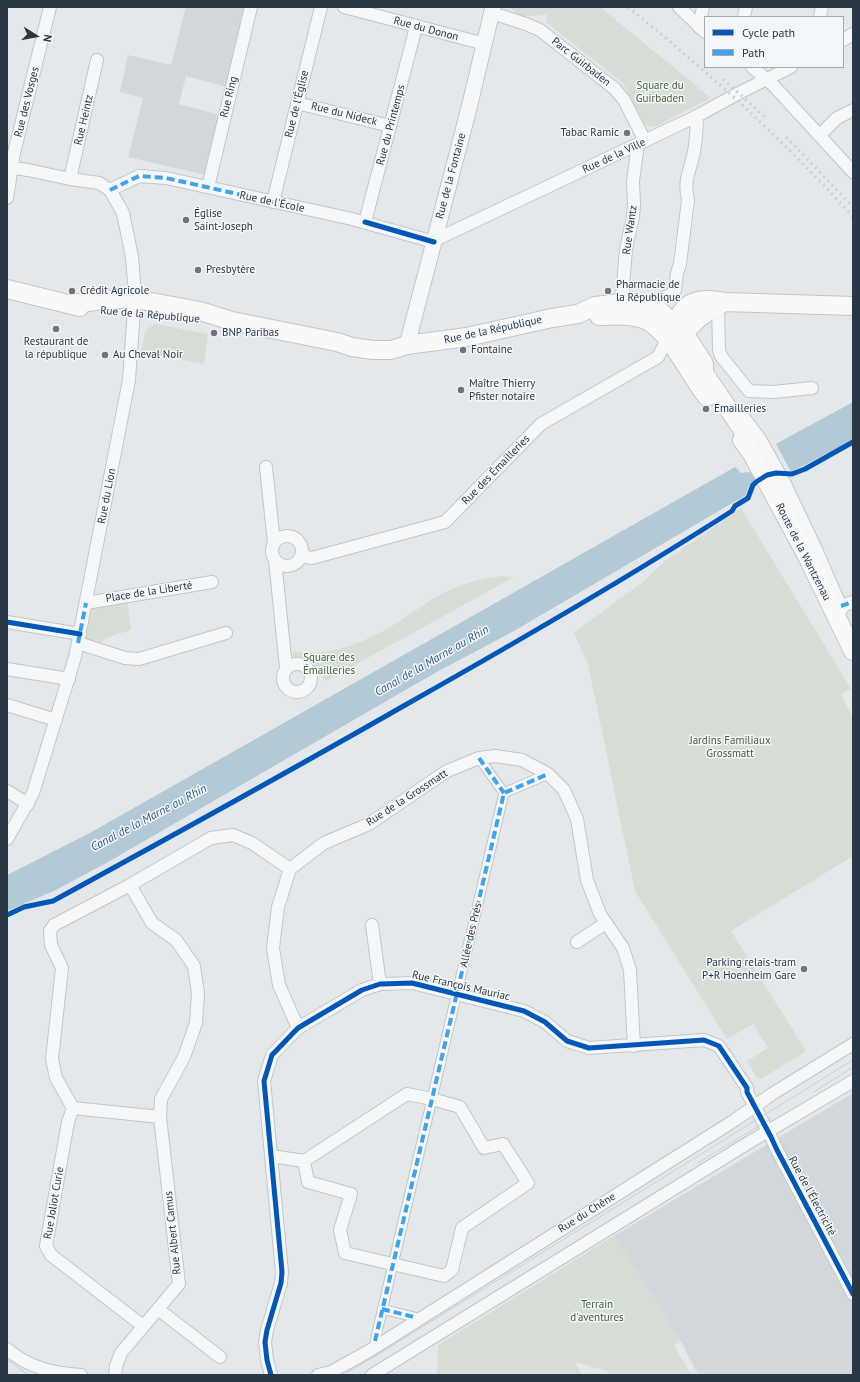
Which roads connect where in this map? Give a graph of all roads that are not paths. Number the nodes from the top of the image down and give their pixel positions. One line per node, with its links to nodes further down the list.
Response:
1 (50, 7): 23 (street, Rue des Vosges)
2 (251, 7): 27 (street, Rue Ring)
3 (321, 7): 17 (street, Rue de l'Église)
4 (344, 7): 8 (street, Rue du Donon)
5 (679, 7): 9 (street)
6 (703, 7): 9 (street)
7 (492, 10): 12 (street, Rue de la Fontaine); 22 (street, Parc Guirbaden)
8 (416, 27): 12 (street, Rue du Donon); 20 (street, Rue du Printemps)
9 (702, 29)
10 (853, 34): 11 (street)
11 (844, 39)
12 (485, 44): 32 (street, Rue de la Fontaine)
13 (97, 60): 26 (street, Rue Heintz)
14 (753, 68): 16 (street)
15 (789, 68): 16 (street, Rue de la Ville)
16 (767, 80): 19 (street, Rue de la Ville); 21 (street)
17 (297, 103): 20 (street, Rue du Nideck); 30 (street, Rue de l'Église)
18 (853, 110): 21 (street)
19 (695, 117): 22 (street, Rue de la Ville); 35 (street)
20 (390, 126): 31 (street, Rue du Printemps)
21 (820, 135): 25 (street)
22 (642, 143): 32 (street, Rue de la Ville); 38 (street, Rue Wantz)
23 (11, 150): 24 (street, Rue des Vosges)
24 (10, 169): 26 (street); 29 (street, Rue des Vosges)
25 (853, 172)
26 (70, 179): 28 (street)
27 (208, 188): 28 (street, Rue de l'École); 30 (street, Rue de l'École)
28 (110, 190): 36 (street, Rue du Lion)
29 (7, 198)
30 (273, 202): 31 (street, Rue de l'École)
31 (365, 222): 32 (street, Rue de l'École)
32 (434, 241): 40 (street, Rue de la Fontaine)
33 (7, 289): 36 (main road, Rue de la République)
34 (722, 304): 37 (main road); 39 (main road); 41 (street)
35 (653, 305): 38 (main road, Rue de la République); 39 (main road)
36 (135, 306): 40 (main road, Rue de la République); 50 (street, Rue du Lion)
37 (853, 306)
38 (621, 309): 39 (main road, Rue de la République); 40 (main road, Rue de la République)
39 (675, 331): 42 (main road, Route de la Wantzenau); 42 (main road, Route de la Wantzenau); 46 (street, Rue des Émailleries)
40 (407, 345)
41 (812, 388)
42 (755, 449): 44 (main road, Route de la Wantzenau)
43 (266, 467): 45 (street)
44 (779, 489): 51 (street, Route de la Wantzenau); 56 (main road, Route de la Wantzenau)
45 (274, 543): 46 (street); 47 (street)
46 (302, 556): 47 (street, Rue des Émailleries)
47 (275, 560): 57 (street)
48 (212, 582): 50 (street, Place de la Liberté)
49 (853, 602): 51 (street)
50 (86, 603): 55 (street, Rue du Lion)
51 (841, 606): 53 (street, Route de la Wantzenau)
52 (7, 622): 55 (street)
53 (853, 631)
54 (226, 633): 55 (street)
55 (79, 638): 59 (street, Rue du Lion)
56 (853, 651)
57 (286, 668)
58 (7, 669): 59 (street)
59 (69, 679): 61 (street, Rue du Lion)
60 (7, 705): 61 (street)
61 (56, 720): 66 (street, Rue du Lion)
62 (479, 758): 63 (street, Rue de la Grossmatt); 65 (street); 68 (street, Rue de la Grossmatt)
63 (548, 774): 65 (street); 70 (street, Rue de la Grossmatt)
64 (7, 791): 66 (street)
65 (504, 793): 74 (street, Allée des Prés)
66 (28, 804): 67 (street, Rue du Lion)
67 (7, 838)
68 (290, 869): 69 (street); 75 (street)
69 (130, 885): 81 (street); 82 (street, Rue Albert Camus)
70 (606, 923): 72 (street); 77 (street, Rue de la Grossmatt)
71 (372, 925): 73 (street)
72 (577, 942)
73 (380, 984): 74 (street, Rue François Mauriac); 75 (street, Rue François Mauriac)
74 (457, 995): 77 (street, Rue François Mauriac); 79 (street, Allée des Prés)
75 (298, 1028): 84 (street, Rue François Mauriac)
76 (853, 1044): 80 (street, Rue du Chêne)
77 (634, 1046): 80 (street, Rue François Mauriac)
78 (853, 1081): 83 (street)
79 (432, 1099): 85 (street); 86 (street, Allée des Prés); 86 (street)
80 (755, 1106): 83 (street, Rue de l'Électricité); 98 (street, Rue du Chêne)
81 (73, 1108): 82 (street); 91 (street, Rue Joliot Curie)
82 (160, 1117): 88 (street, Rue Albert Camus)
83 (768, 1132): 87 (street, Rue de l'Électricité); 99 (street)
84 (272, 1156): 85 (street); 97 (street, Rue François Mauriac)
85 (304, 1161): 86 (street)
86 (393, 1264): 89 (street, Allée des Prés)
87 (853, 1294)
88 (158, 1308): 91 (street, Rue Albert Camus); 94 (street)
89 (382, 1309): 90 (street); 92 (street, Allée des Prés)
90 (414, 1317)
91 (143, 1326): 96 (street, Rue Albert Camus)
92 (375, 1341)
93 (7, 1349): 95 (street)
94 (220, 1357)
95 (81, 1375)
96 (115, 1375)
97 (271, 1375)
98 (318, 1375)
99 (372, 1375)

